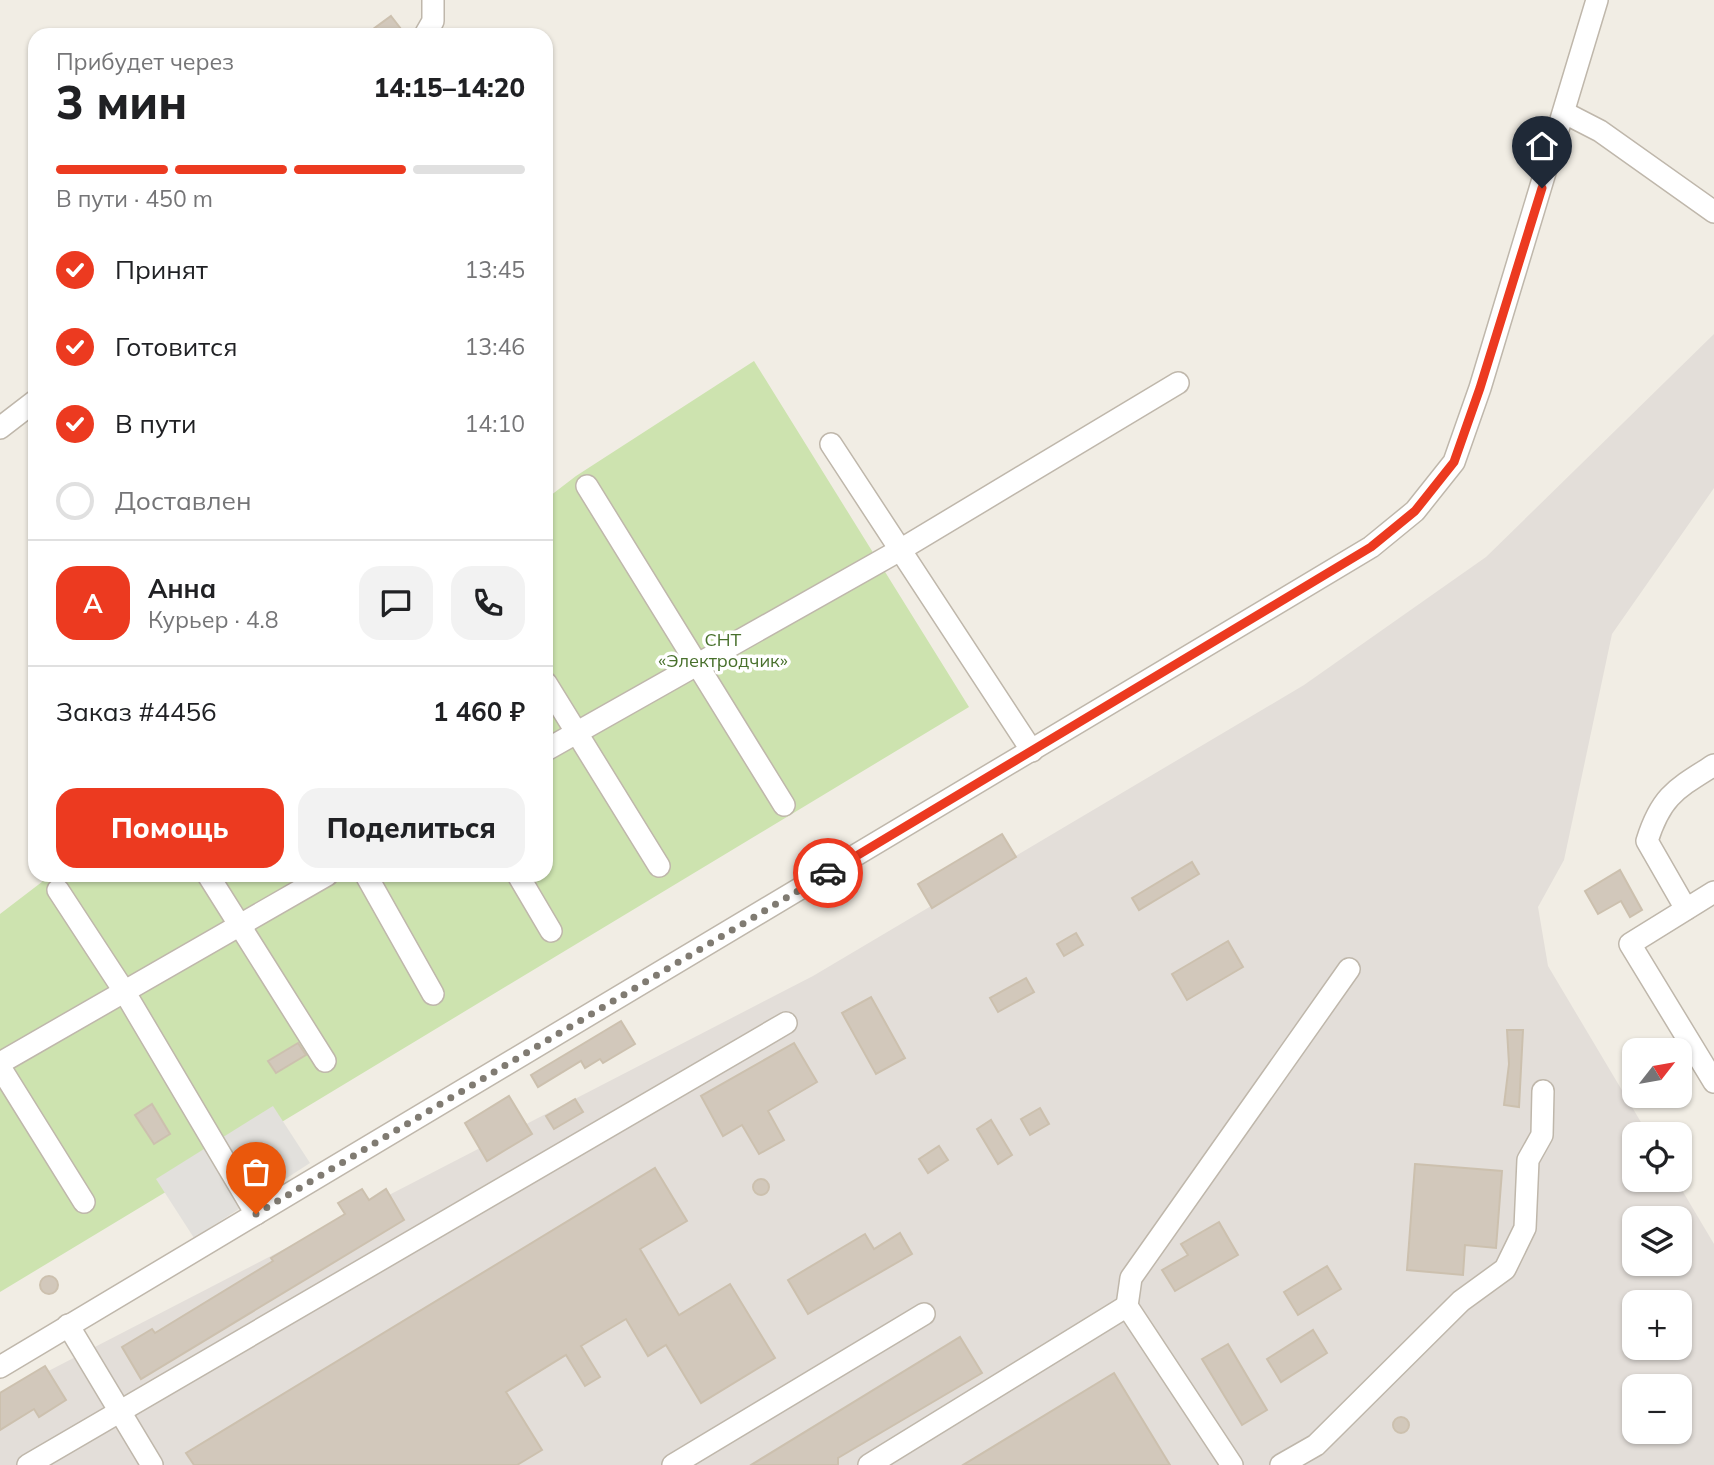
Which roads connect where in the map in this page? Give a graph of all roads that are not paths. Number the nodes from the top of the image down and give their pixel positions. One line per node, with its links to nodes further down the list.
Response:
1 (433, 0): 3 (street)
2 (1597, 0): 4 (street)
3 (429, 28)
4 (1565, 113): 5 (street); 16 (street)
5 (1714, 212)
6 (1178, 383): 11 (street)
7 (28, 406): 8 (street)
8 (0, 428)
9 (831, 444): 11 (street)
10 (587, 486): 12 (street)
11 (900, 550): 12 (street); 16 (street)
12 (696, 664): 14 (street); 18 (street)
13 (553, 694): 14 (street)
14 (578, 731): 15 (street); 19 (street)
15 (553, 746)
16 (1032, 751): 38 (street)
17 (1714, 765): 26 (street)
18 (784, 805)
19 (659, 866)
20 (213, 882): 27 (street)
21 (314, 882): 27 (street)
22 (370, 882): 31 (street)
23 (522, 882): 28 (street)
24 (58, 890): 30 (street)
25 (1714, 892): 26 (street)
26 (1686, 909): 35 (street)
27 (240, 923): 30 (street); 33 (street)
28 (551, 931)
29 (1349, 969): 39 (street)
30 (124, 991): 34 (street); 38 (street)
31 (433, 994)
32 (786, 1023): 43 (street)
33 (325, 1061)
34 (0, 1065): 37 (street)
35 (1714, 1082)
36 (1543, 1091): 49 (street)
37 (84, 1202)
38 (256, 1214): 41 (street)
39 (1127, 1306): 47 (street); 48 (street)
40 (924, 1314): 46 (street)
41 (68, 1325): 42 (street); 43 (street)
42 (0, 1367)
43 (120, 1412): 44 (street); 45 (street)
44 (28, 1465)
45 (152, 1465)
46 (673, 1465)
47 (869, 1465)
48 (1232, 1465)
49 (1281, 1465)

